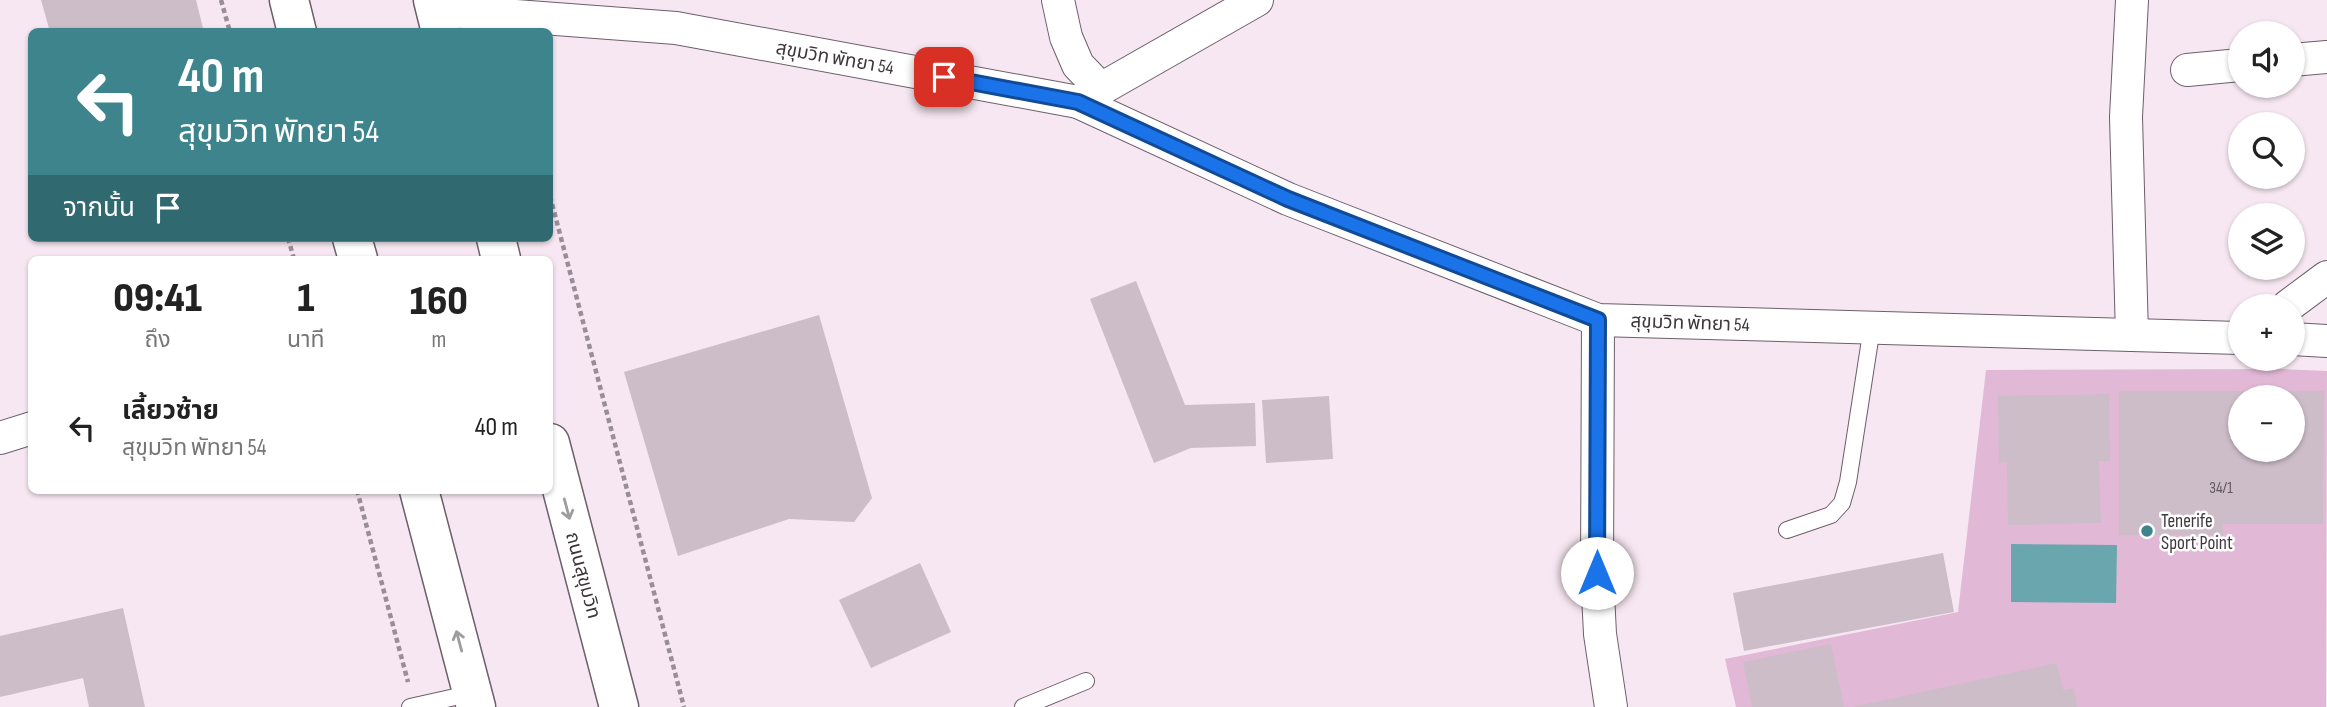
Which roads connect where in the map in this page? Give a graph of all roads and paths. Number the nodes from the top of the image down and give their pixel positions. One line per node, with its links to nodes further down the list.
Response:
1 (221, 0): 7 (path)
2 (289, 0): 8 (highway)
3 (1058, 0): 13 (street)
4 (1257, 0): 13 (street)
5 (2132, 0): 19 (street)
6 (437, 14): 13 (street, สุขุมวิท พัทยา 54)
7 (229, 28)
8 (296, 28)
9 (2327, 57): 10 (street)
10 (2305, 59)
11 (2228, 66): 12 (street)
12 (2187, 70)
13 (1090, 95): 17 (street, สุขุมวิท พัทยา 54)
14 (553, 207): 33 (path)
15 (2327, 277): 16 (street)
16 (2304, 294)
17 (1598, 320): 18 (street, สุขุมวิท พัทยา 54); 35 (street)
18 (1872, 327): 19 (street, สุขุมวิท พัทยา 54); 28 (lane)
19 (2132, 335): 20 (street, สุขุมวิท พัทยา 54)
20 (2228, 338)
21 (2305, 340): 22 (street)
22 (2327, 341)
23 (28, 429): 24 (street)
24 (0, 438)
25 (553, 454): 32 (highway, ถนนสุขุมวิท, one-way to 32)
26 (358, 494): 31 (path)
27 (420, 494): 30 (highway, one-way to 27)
28 (1787, 530)
29 (1086, 681): 34 (lane)
30 (475, 700): 31 (lane)
31 (412, 706)
32 (619, 707)
33 (684, 707)
34 (1023, 707)
35 (1611, 707)

